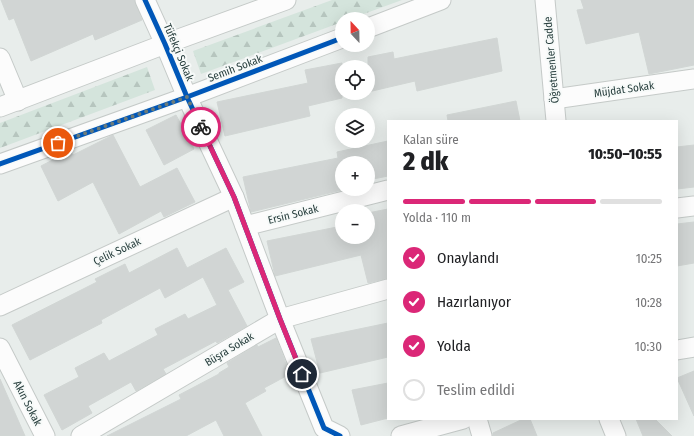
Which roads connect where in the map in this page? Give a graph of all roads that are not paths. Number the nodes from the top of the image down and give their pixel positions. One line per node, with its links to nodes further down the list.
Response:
1 (145, 0): 7 (street, Tüfekçi Sokak)
2 (286, 0): 7 (street)
3 (441, 0): 5 (street)
4 (545, 0): 11 (street, Öğretmenler Cadde)
5 (375, 25)
6 (335, 41): 10 (street, Semih Sokak)
7 (165, 44): 10 (street, Tüfekçi Sokak); 12 (street)
8 (0, 58): 12 (street)
9 (694, 79): 11 (street, Müjdat Sokak)
10 (187, 97): 15 (street, Semih Sokak); 17 (street, Tüfekçi Sokak)
11 (554, 99): 14 (street, Öğretmenler Cadde)
12 (18, 100): 13 (street)
13 (0, 107)
14 (556, 120)
15 (0, 164)
16 (387, 190): 20 (street, Ersin Sokak)
17 (234, 197): 20 (street, Tüfekçi Sokak); 22 (street, Çelik Sokak)
18 (694, 206): 19 (street)
19 (678, 208)
20 (245, 226): 23 (street, Tüfekçi Sokak)
21 (387, 289): 23 (street, Büşra Sokak)
22 (0, 306)
23 (280, 319): 31 (street, Büşra Sokak); 32 (street, Tüfekçi Sokak)
24 (694, 347): 26 (street)
25 (0, 348): 30 (street, Akın Sokak)
26 (678, 350)
27 (459, 420): 33 (street)
28 (477, 420): 34 (street)
29 (609, 420): 35 (street)
30 (46, 436)
31 (81, 436)
32 (340, 436)
33 (401, 436)
34 (482, 436)
35 (616, 436)

